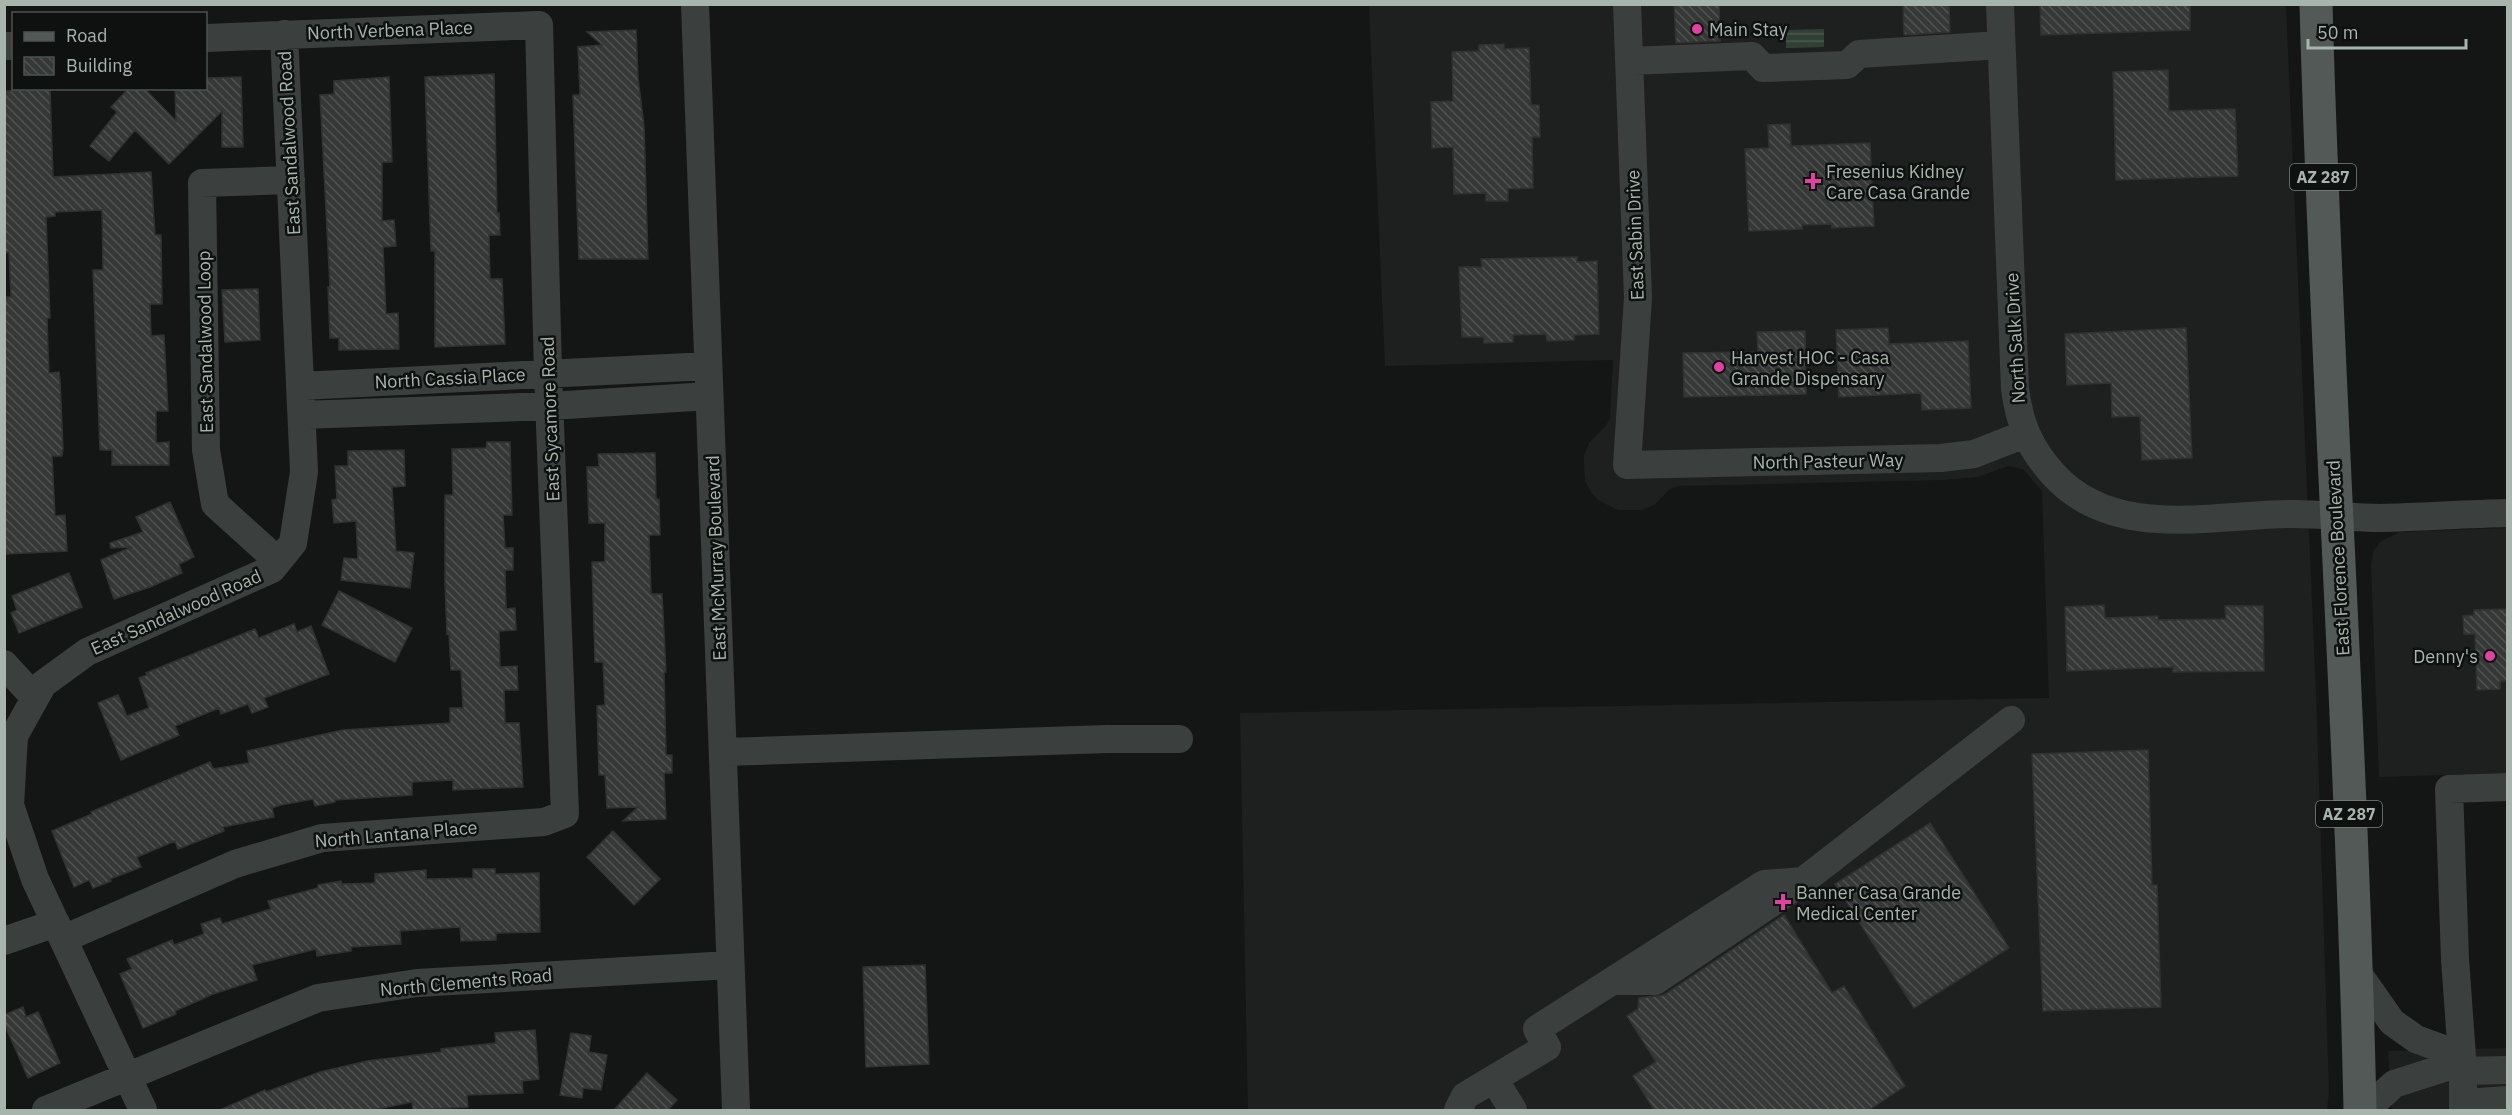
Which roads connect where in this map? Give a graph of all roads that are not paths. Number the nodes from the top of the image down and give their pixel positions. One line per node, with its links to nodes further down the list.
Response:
1 (695, 4): 11 (street, East McMurray Boulevard)
2 (1627, 4): 9 (street, East Sabin Drive)
3 (2000, 4): 8 (street, North Salk Drive)
4 (2316, 4): 20 (main road, East Florence Boulevard / AZ 287)
5 (539, 25): 6 (street, North Verbena Place); 12 (street, East Sycamore Road)
6 (284, 33): 7 (street, North Verbena Place); 10 (street, East Sandalwood Road)
7 (207, 38)
8 (2001, 45): 9 (street); 17 (street, North Salk Drive)
9 (1629, 61): 18 (street, East Sabin Drive)
10 (291, 180): 13 (street, East Sandalwood Road); 21 (street, East Sandalwood Loop)
11 (708, 366): 12 (street, North Cassia Place); 14 (street, East McMurray Boulevard)
12 (548, 373): 13 (street, North Cassia Place); 15 (street, East Sycamore Road)
13 (300, 386): 16 (street, East Sandalwood Road)
14 (709, 396): 15 (street, North Cassia Place); 26 (street, East McMurray Boulevard)
15 (550, 406): 16 (street, North Cassia Place); 28 (street, East Sycamore Road)
16 (302, 415): 21 (street, East Sandalwood Road)
17 (2025, 434): 18 (street, North Pasteur Way); 20 (street, North Salk Drive)
18 (1627, 465)
19 (2508, 513): 20 (street, North Salk Drive)
20 (2336, 517): 32 (main road, East Florence Boulevard / AZ 287)
21 (279, 561): 23 (street, East Sandalwood Road)
22 (4, 664): 23 (street)
23 (35, 698): 29 (street, East Sandalwood Road)
24 (2011, 720): 36 (street)
25 (1179, 739): 26 (street)
26 (724, 752): 31 (street, East McMurray Boulevard)
27 (2508, 787): 33 (street)
28 (565, 814): 29 (street, North Lantana Place)
29 (59, 931): 30 (street, North Lantana Place); 35 (street, East Sandalwood Road)
30 (4, 942)
31 (730, 965): 35 (street, North Clements Road); 41 (street, East McMurray Boulevard)
32 (2357, 972): 33 (street); 44 (main road, East Florence Boulevard / AZ 287)
33 (2456, 1069): 34 (street); 38 (street); 45 (street)
34 (2508, 1070)
35 (128, 1076): 39 (street, North Clements Road); 40 (street, East Sandalwood Road)
36 (1494, 1079): 42 (street); 43 (street)
37 (2507, 1101): 38 (street)
38 (2463, 1106)
39 (46, 1110)
40 (143, 1110)
41 (736, 1110)
42 (1458, 1110)
43 (1513, 1110)
44 (2360, 1110)
45 (2366, 1110)

